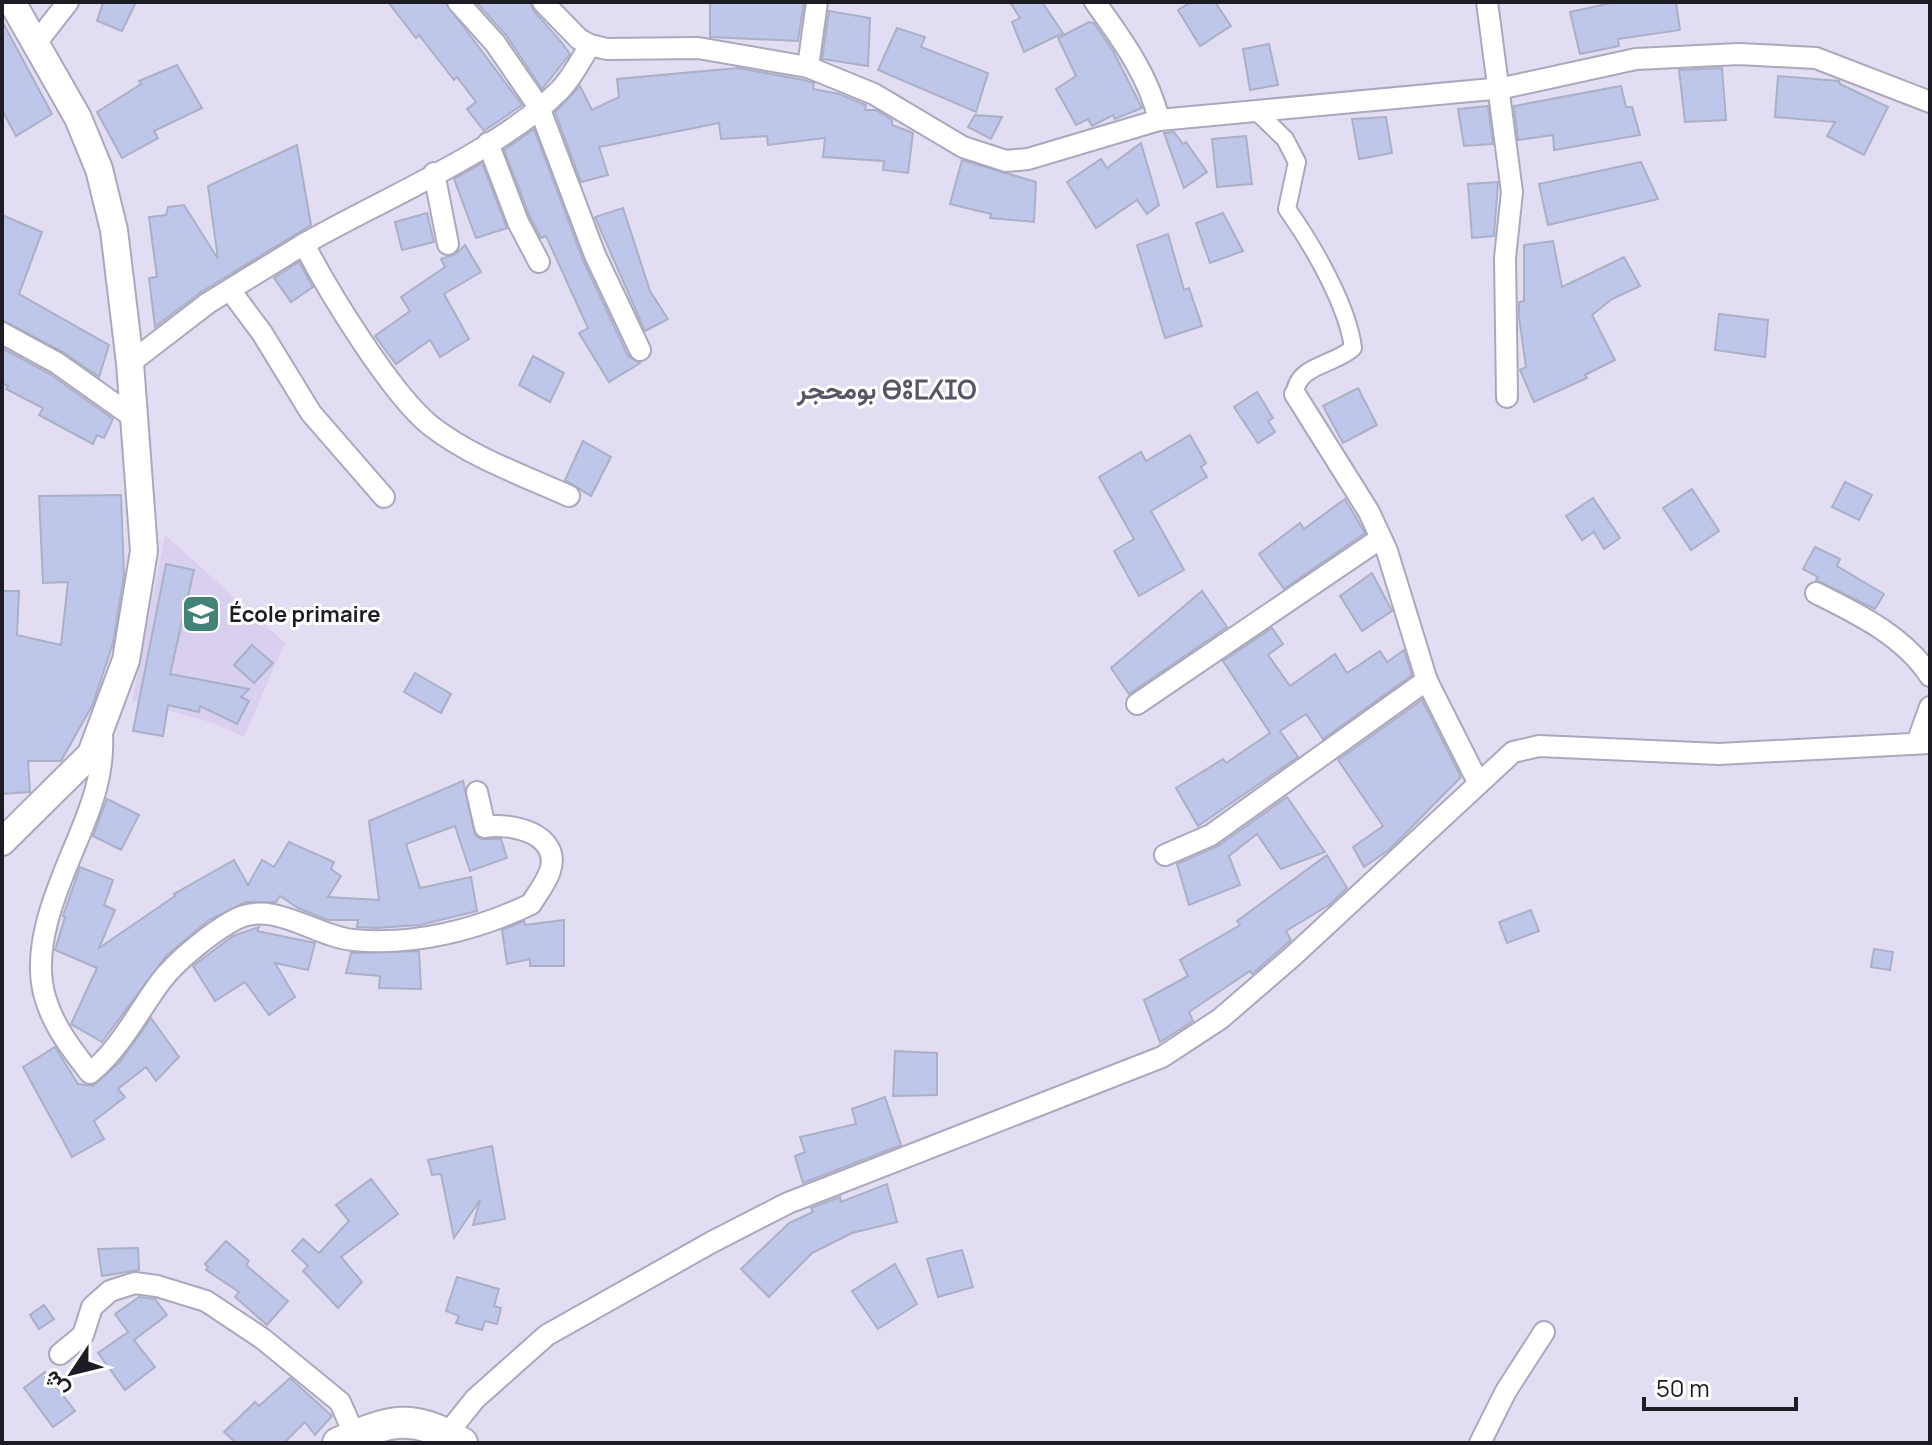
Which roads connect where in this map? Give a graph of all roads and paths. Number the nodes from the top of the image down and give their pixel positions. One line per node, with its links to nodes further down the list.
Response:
1 (12, 2): 8 (street)
2 (68, 2): 8 (street)
3 (458, 2): 13 (street)
4 (543, 2): 9 (street)
5 (817, 2): 10 (street)
6 (1095, 2): 15 (street)
7 (1487, 2): 11 (street)
8 (36, 43): 24 (street)
9 (590, 45): 10 (street); 13 (street)
10 (808, 67): 15 (street)
11 (1499, 88): 12 (street); 14 (street); 26 (street)
12 (1930, 102)
13 (539, 107): 16 (street); 23 (street)
14 (1255, 110): 15 (street); 25 (street)
15 (1159, 120)
16 (488, 143): 17 (street); 20 (street)
17 (434, 173): 18 (street); 19 (street)
18 (304, 244): 21 (street); 28 (street)
19 (448, 244)
20 (539, 262)
21 (230, 290): 24 (street); 29 (street)
22 (2, 333): 27 (street)
23 (640, 350)
24 (130, 363): 27 (street)
25 (1295, 394): 30 (street)
26 (1507, 397)
27 (133, 417): 36 (street)
28 (569, 496)
29 (384, 497)
30 (1381, 538): 33 (street); 34 (street)
31 (1816, 593): 32 (street)
32 (1930, 676)
33 (1427, 680): 38 (street); 41 (street)
34 (1137, 704)
35 (1930, 707): 37 (street)
36 (101, 727): 39 (street); 40 (street)
37 (1923, 743): 38 (street)
38 (1478, 782): 45 (street)
39 (477, 792)
40 (2, 842)
41 (1165, 855)
42 (1544, 1332): 46 (street)
43 (60, 1354): 44 (street)
44 (347, 1439): 45 (main road)
45 (455, 1439)
46 (1480, 1443)

